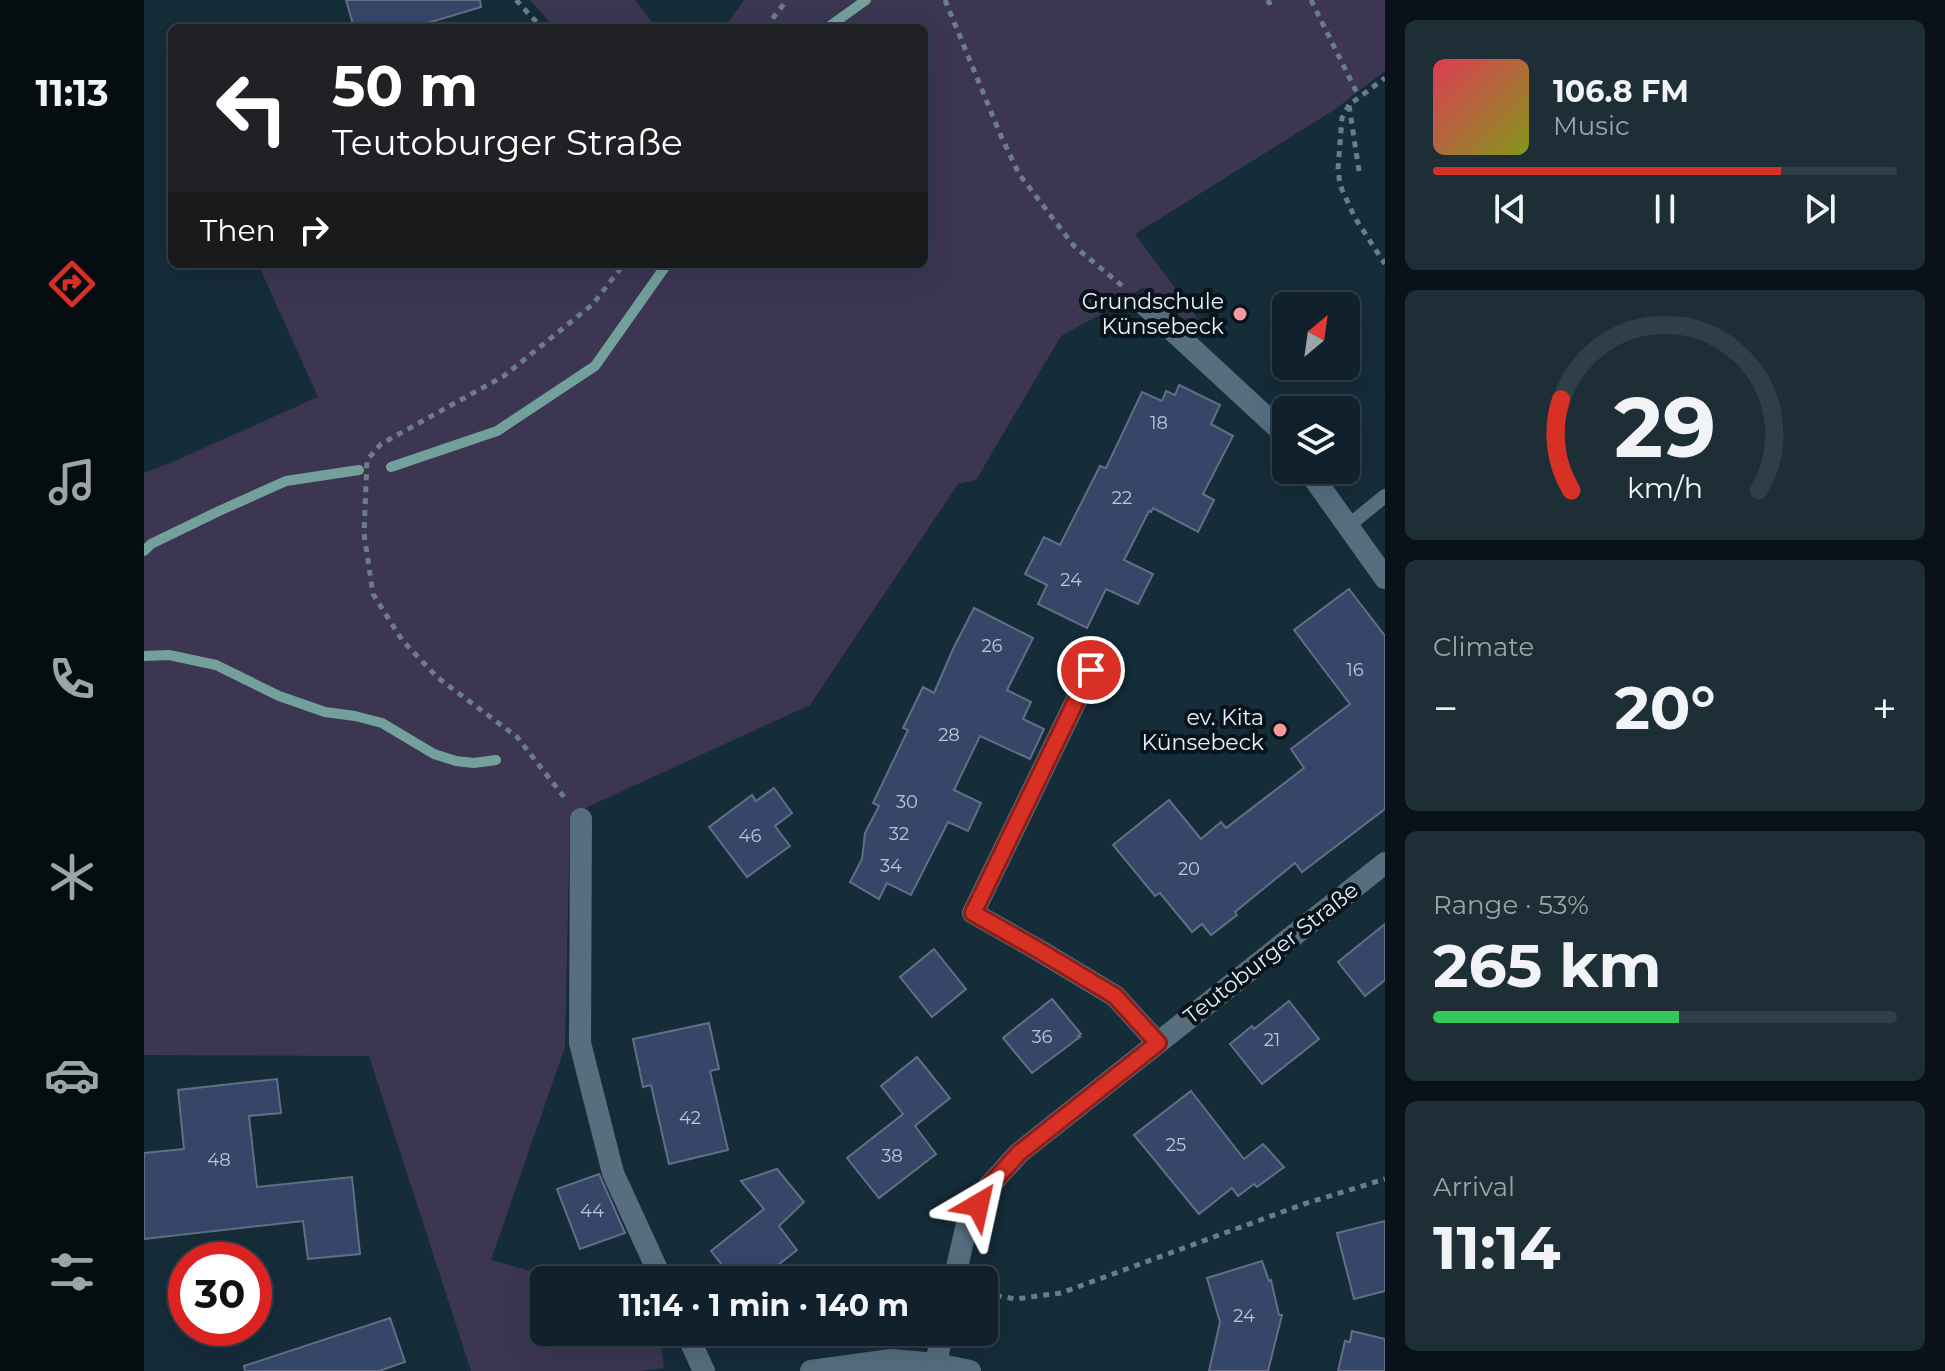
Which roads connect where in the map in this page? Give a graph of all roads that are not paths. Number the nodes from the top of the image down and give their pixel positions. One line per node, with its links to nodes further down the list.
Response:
1 (1145, 305): 2 (street)
2 (1272, 423)
3 (1318, 484): 5 (street)
4 (1385, 496): 5 (lane)
5 (1348, 526): 6 (street)
6 (1385, 578)
7 (1091, 670): 10 (street)
8 (581, 819): 11 (street)
9 (1385, 863): 10 (street, Teutoburger Straße)
10 (1158, 1043): 12 (street, Teutoburger Straße)
11 (656, 1266)
12 (957, 1266)
13 (692, 1346): 16 (street)
14 (940, 1346): 15 (street)
15 (935, 1367): 17 (street); 18 (street)
16 (704, 1371)
17 (811, 1371)
18 (970, 1371)

